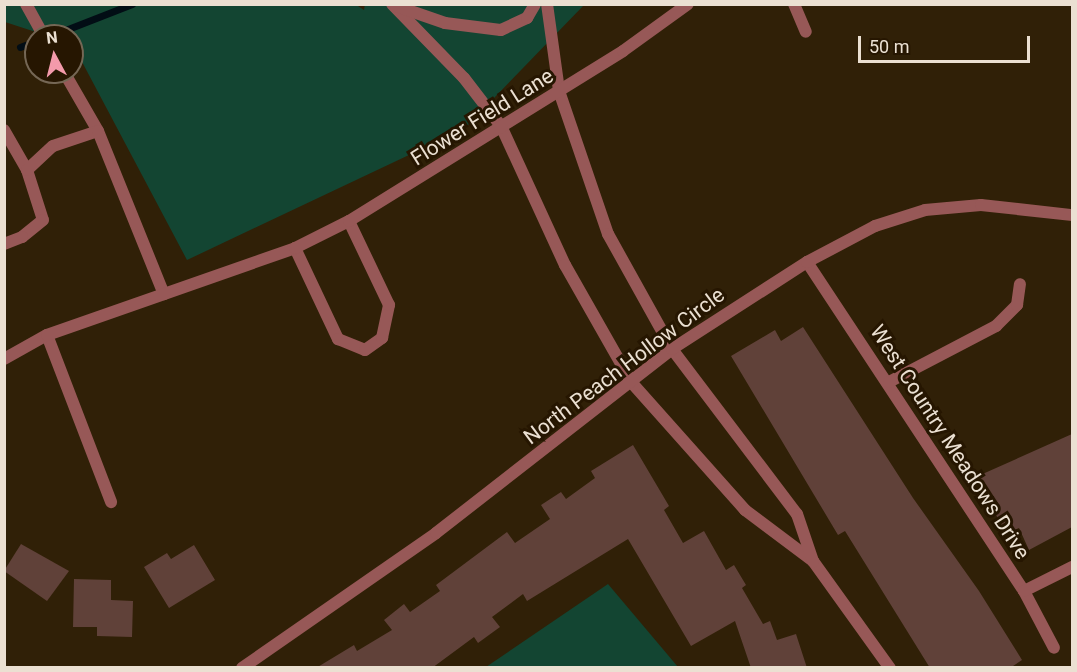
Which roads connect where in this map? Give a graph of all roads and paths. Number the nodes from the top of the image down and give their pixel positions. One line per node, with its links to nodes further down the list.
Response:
1 (26, 4): 7 (street)
2 (534, 4): 6 (street)
3 (547, 4): 10 (street)
4 (688, 4): 10 (street, Flower Field Lane)
5 (794, 4): 8 (street)
6 (392, 5): 11 (street)
7 (37, 24)
8 (806, 32)
9 (71, 84): 13 (street)
10 (559, 91): 11 (street, Flower Field Lane); 23 (street)
11 (501, 126): 16 (street, Flower Field Lane); 26 (street)
12 (4, 130): 14 (street)
13 (98, 131): 14 (street); 21 (street)
14 (27, 170): 17 (street)
15 (1072, 215): 19 (street, North Peach Hollow Circle)
16 (349, 221): 18 (street, Flower Field Lane); 18 (street)
17 (4, 244)
18 (295, 248): 21 (street, Flower Field Lane)
19 (807, 262): 23 (street, North Peach Hollow Circle); 25 (street, West Country Meadows Drive)
20 (1020, 284): 25 (street)
21 (164, 294): 22 (street, Flower Field Lane)
22 (47, 335): 24 (street, Flower Field Lane); 27 (street)
23 (672, 349): 26 (street, North Peach Hollow Circle); 28 (street)
24 (4, 359)
25 (889, 382): 30 (street, West Country Meadows Drive)
26 (632, 383): 28 (street); 32 (street, North Peach Hollow Circle)
27 (111, 502)
28 (813, 561): 33 (street)
29 (1072, 567): 30 (street)
30 (1024, 591): 31 (street, West Country Meadows Drive)
31 (1054, 648)
32 (243, 668)
33 (890, 668)

